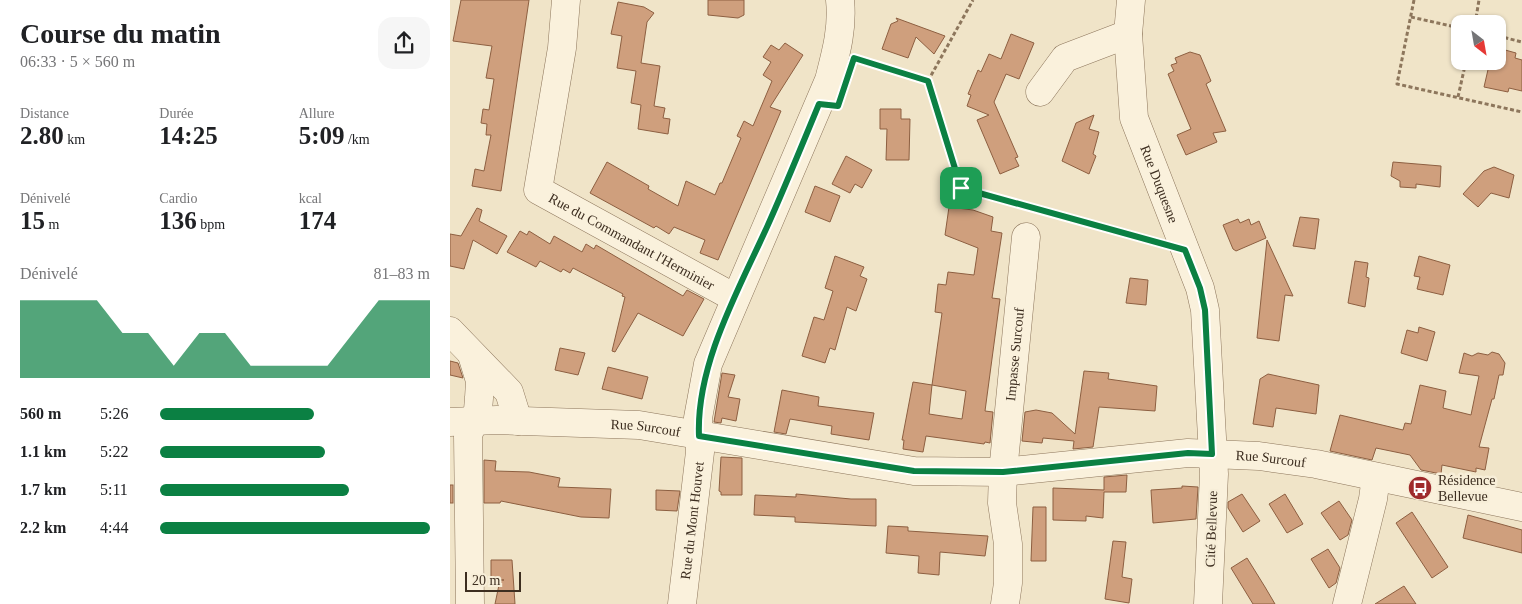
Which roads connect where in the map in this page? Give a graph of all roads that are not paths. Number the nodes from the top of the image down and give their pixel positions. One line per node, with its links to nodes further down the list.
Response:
1 (566, 0): 7 (street, Rue du Commandant l'Herminier)
2 (840, 0): 7 (street, Rue du Mont Houvet)
3 (1131, 0): 4 (street, Rue Duquesne)
4 (1128, 34): 5 (street); 13 (street, Rue Duquesne)
5 (1040, 92)
6 (1026, 237): 14 (street, Impasse Surcouf)
7 (735, 298): 12 (street, Rue du Mont Houvet)
8 (450, 331): 9 (street)
9 (472, 355): 10 (street); 11 (street)
10 (461, 421): 11 (street, Rue Surcouf); 17 (street)
11 (518, 421): 12 (street, Rue Surcouf)
12 (699, 436): 14 (street, Rue Surcouf); 18 (street, Rue du Mont Houvet)
13 (1212, 454): 14 (street, Rue Surcouf); 15 (street, Rue Surcouf); 20 (street, Cité Bellevue)
14 (1003, 472): 19 (street, Impasse Surcouf)
15 (1376, 477): 16 (street, Rue Surcouf); 21 (street)
16 (1522, 507)
17 (470, 604)
18 (682, 604)
19 (1005, 604)
20 (1208, 604)
21 (1347, 604)

